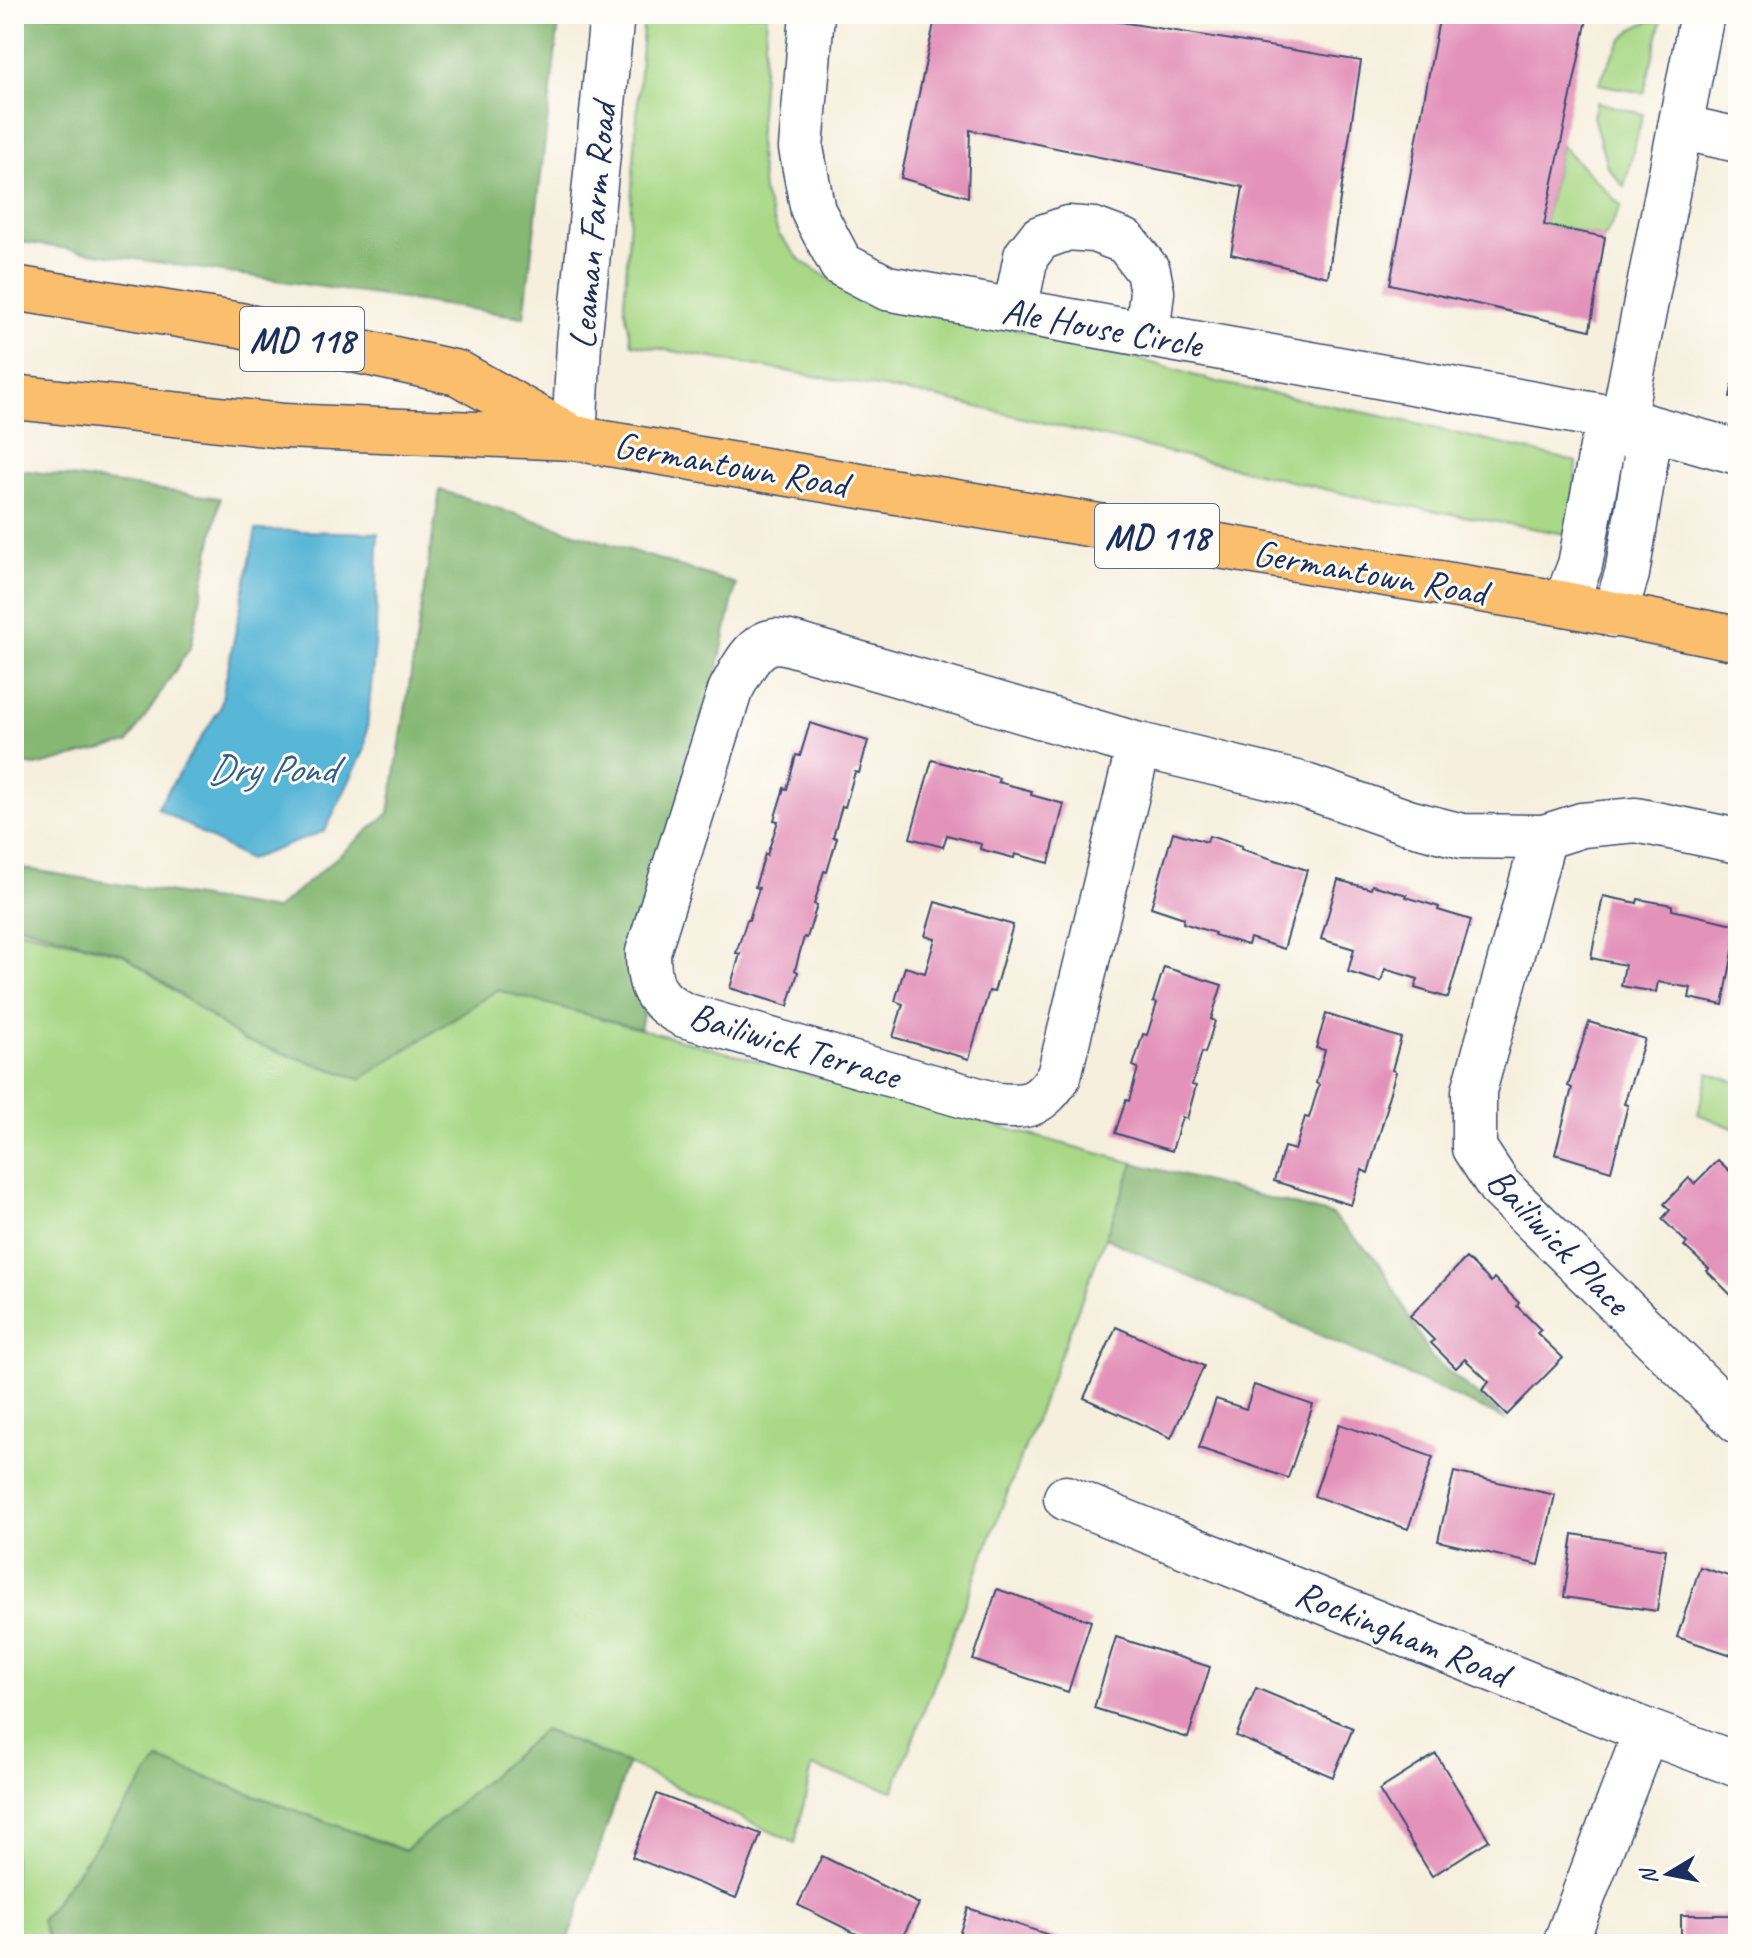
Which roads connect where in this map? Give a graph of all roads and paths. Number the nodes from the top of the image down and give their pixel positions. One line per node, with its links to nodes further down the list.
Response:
1 (612, 14): 11 (street, Leaman Farm Road)
2 (812, 14): 7 (street, Ale House Circle)
3 (1702, 14): 4 (street)
4 (1680, 127): 5 (street); 10 (street)
5 (1738, 140)
6 (14, 288): 11 (main road, Germantown Road / MD 118)
7 (1015, 311): 8 (street, Ale House Circle); 8 (street)
8 (1147, 335): 10 (street, Ale House Circle)
9 (14, 397): 11 (main road, Germantown Road / MD 118)
10 (1623, 420): 12 (street, Ale House Circle); 13 (street); 14 (street)
11 (574, 438): 13 (main road, Germantown Road / MD 118)
12 (1738, 452)
13 (1565, 604): 14 (main road, Germantown Road / MD 118)
14 (1614, 615): 15 (main road, Germantown Road / MD 118)
15 (1738, 639)
16 (1139, 745): 16 (street, Bailiwick Terrace); 17 (street, Bailiwick Terrace)
17 (1544, 837): 18 (street, Bailiwick Terrace); 19 (street, Bailiwick Place)
18 (1738, 841)
19 (1738, 1421)
20 (1066, 1498): 21 (street, Rockingham Road)
21 (1646, 1731): 22 (street, Rockingham Road); 23 (street)
22 (1738, 1765)
23 (1565, 1944)

